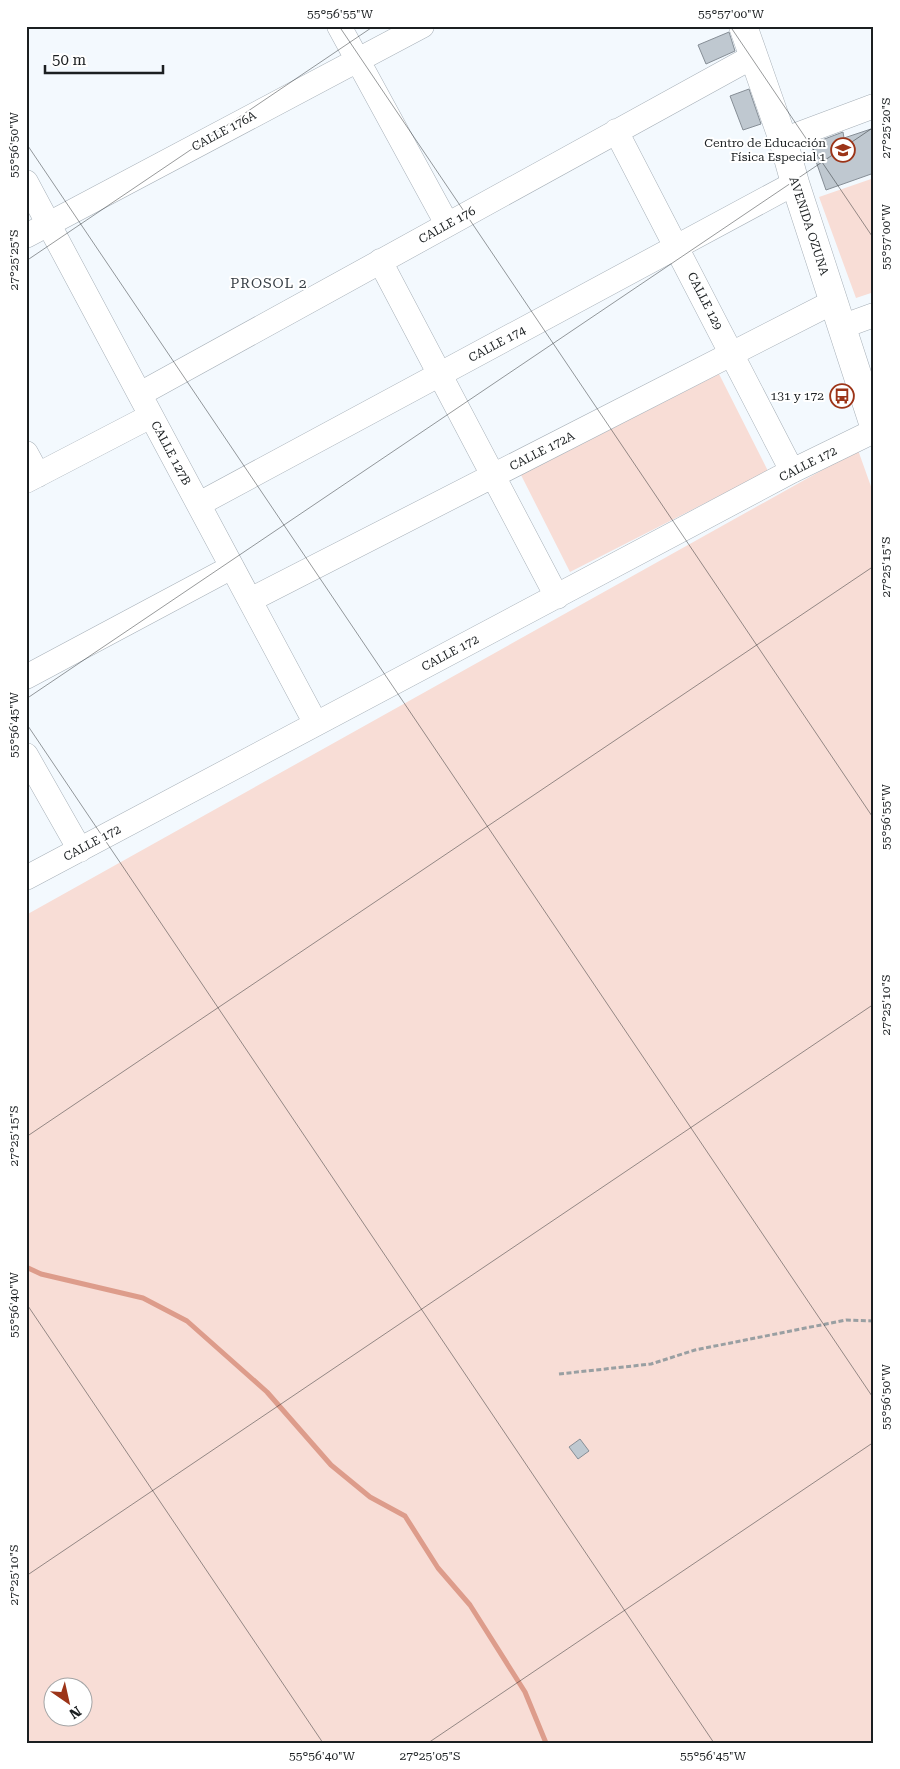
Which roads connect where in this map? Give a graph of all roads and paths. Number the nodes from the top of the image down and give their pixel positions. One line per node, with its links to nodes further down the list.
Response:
1 (339, 26): 5 (street)
2 (422, 26): 5 (street, CALLE 176A)
3 (743, 26): 4 (main road, AVENIDA OZUNA)
4 (754, 56): 7 (street, CALLE 176); 8 (main road, AVENIDA OZUNA)
5 (358, 60): 11 (street, CALLE 176A); 12 (street)
6 (874, 106): 8 (street)
7 (616, 131): 12 (street, CALLE 176); 14 (street, CALLE 129)
8 (783, 140): 10 (main road, AVENIDA OZUNA)
9 (26, 182): 11 (street, CALLE 127B)
10 (795, 183): 14 (street, CALLE 174); 16 (main road, AVENIDA OZUNA)
11 (49, 224): 13 (street, CALLE 176A); 20 (street, CALLE 127B)
12 (447, 224): 15 (street, CALLE 176)
13 (26, 236)
14 (677, 247): 18 (street, CALLE 129); 19 (street, CALLE 174)
15 (380, 261): 19 (street); 20 (street, CALLE 176)
16 (837, 314): 17 (street, CALLE 172A); 18 (street, CALLE 172A); 22 (main road, AVENIDA OZUNA)
17 (874, 314)
18 (732, 354): 25 (street, CALLE 129); 26 (street, CALLE 172A)
19 (440, 374): 26 (street); 28 (street, CALLE 174)
20 (140, 394): 21 (street, CALLE 127B)
21 (151, 416): 27 (street); 28 (street, CALLE 127B)
22 (874, 426)
23 (874, 431): 25 (street, CALLE 172)
24 (26, 454): 27 (street)
25 (792, 471): 30 (street, CALLE 172)
26 (493, 476): 30 (street); 31 (street, CALLE 172A)
27 (32, 478)
28 (199, 504): 29 (street, CALLE 127B)
29 (232, 567): 31 (street, CALLE 127B); 32 (street)
30 (557, 596): 33 (street, CALLE 172)
31 (250, 600): 33 (street, CALLE 127B)
32 (26, 677)
33 (316, 724): 35 (street, CALLE 172)
34 (26, 755): 35 (street)
35 (80, 850): 36 (street, CALLE 172)
36 (26, 878)
37 (874, 1322): 38 (path)
38 (559, 1374)

